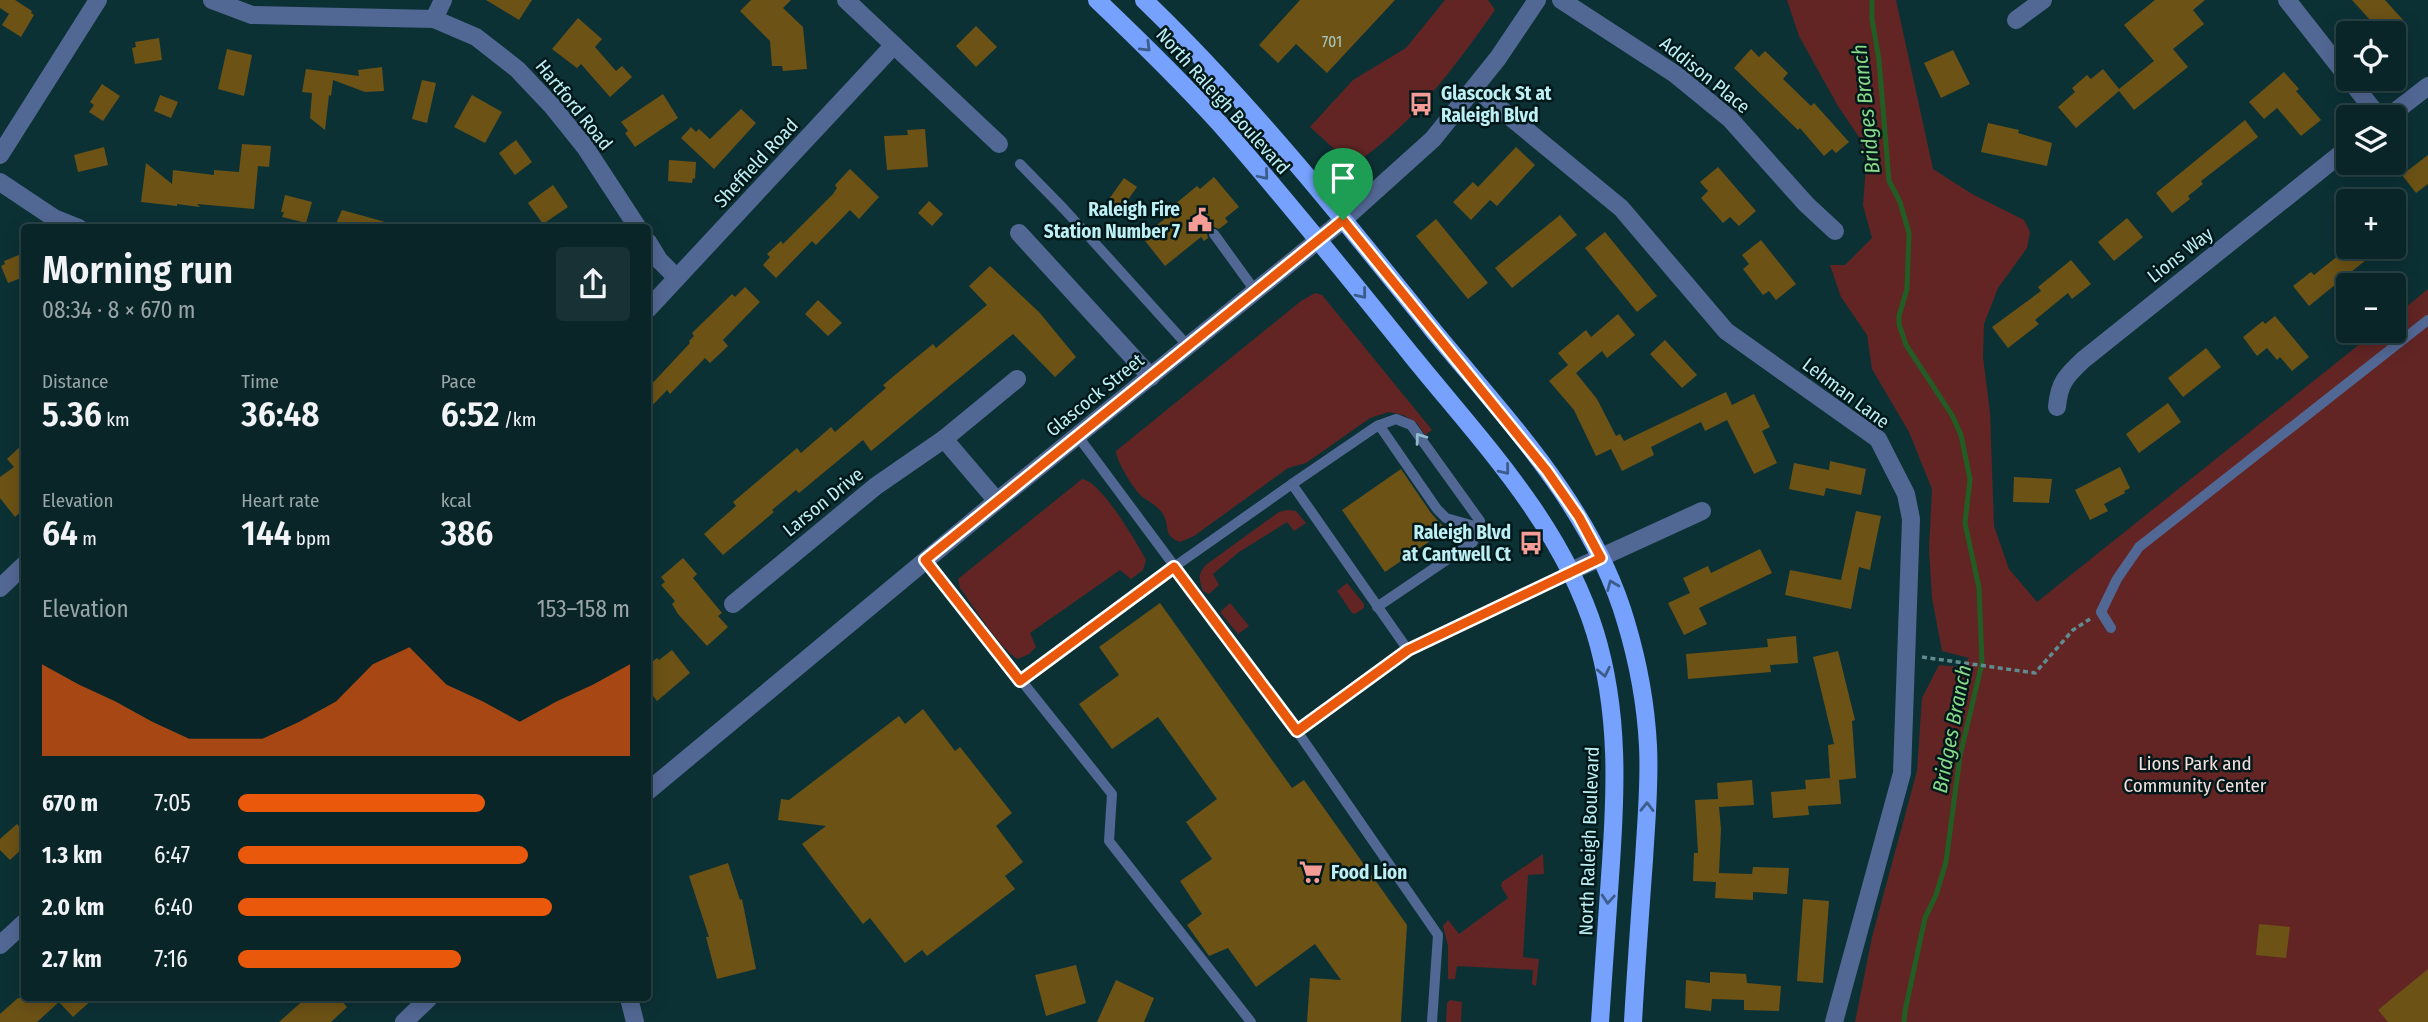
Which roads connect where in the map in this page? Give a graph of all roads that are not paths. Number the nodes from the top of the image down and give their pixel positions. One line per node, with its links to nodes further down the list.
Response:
1 (98, 0): 19 (street)
2 (212, 0): 11 (street, Hartford Road)
3 (443, 0): 11 (street)
4 (846, 0): 13 (street)
5 (1097, 0): 29 (main road, North Raleigh Boulevard, one-way to 29)
6 (1144, 0): 23 (main road, North Raleigh Boulevard)
7 (1537, 0): 15 (street, Glascock Street)
8 (1561, 0): 26 (street, Addison Place)
9 (2043, 0): 12 (street)
10 (2287, 0): 16 (street)
11 (434, 19): 25 (street, Hartford Road)
12 (2016, 20)
13 (894, 45): 18 (street); 31 (street, Sheffield Road)
14 (2428, 86): 17 (street)
15 (1475, 88): 23 (street, Glascock Street); 69 (street, Lehman Lane)
16 (2370, 105)
17 (2403, 105)
18 (999, 144)
19 (0, 155)
20 (2336, 158): 38 (street, Lions Way)
21 (1020, 164): 35 (lane)
22 (0, 182): 24 (street)
23 (1343, 220): 29 (street, Glascock Street); 46 (main road, North Raleigh Boulevard)
24 (69, 224)
25 (635, 224)
26 (1835, 231)
27 (1018, 233): 36 (street)
28 (1214, 234): 32 (lane)
29 (1319, 240): 32 (street, Glascock Street); 50 (main road, North Raleigh Boulevard, one-way to 50)
30 (651, 246): 31 (street)
31 (677, 278): 33 (street, Sheffield Road)
32 (1256, 292): 35 (street, Glascock Street)
33 (651, 306)
34 (2428, 320): 54 (lane)
35 (1188, 346): 36 (street, Glascock Street)
36 (1151, 377): 40 (street, Glascock Street)
37 (1017, 379): 41 (street, Larson Drive)
38 (2057, 407)
39 (1379, 425): 42 (lane); 45 (lane); 45 (lane, one-way to 39)
40 (1077, 435): 43 (street, Glascock Street); 48 (lane)
41 (944, 439): 43 (street); 52 (street, Larson Drive)
42 (1292, 484): 48 (lane); 53 (lane)
43 (996, 501): 47 (street, Glascock Street)
44 (1702, 511): 46 (street)
45 (1478, 527): 53 (lane)
46 (1601, 558): 50 (street); 68 (main road, North Raleigh Boulevard, one-way to 46)
47 (925, 560): 56 (lane); 58 (street, Glascock Street)
48 (1174, 567): 56 (lane); 57 (lane)
49 (21, 568): 51 (street)
50 (1571, 571): 55 (lane); 67 (main road, North Raleigh Boulevard, one-way to 67)
51 (0, 588)
52 (733, 604)
53 (1377, 607): 55 (lane)
54 (2111, 628)
55 (1408, 650): 57 (lane)
56 (1020, 681): 65 (lane)
57 (1297, 731): 66 (lane)
58 (651, 788)
59 (21, 926): 60 (street)
60 (0, 944)
61 (426, 1001): 63 (street)
62 (630, 1001): 64 (street)
63 (404, 1022)
64 (635, 1022)
65 (1251, 1022)
66 (1432, 1022)
67 (1600, 1022)
68 (1633, 1022)
69 (1834, 1022)

